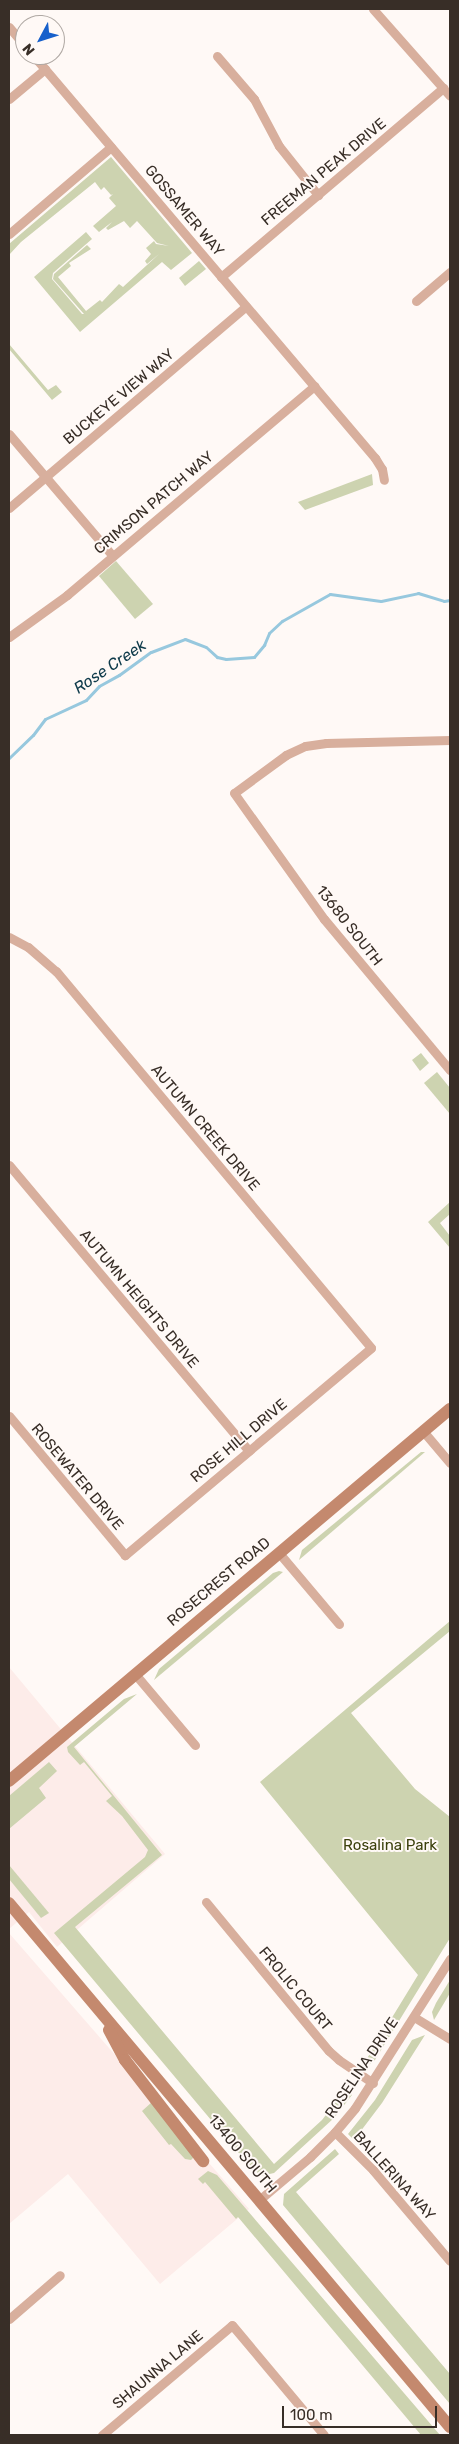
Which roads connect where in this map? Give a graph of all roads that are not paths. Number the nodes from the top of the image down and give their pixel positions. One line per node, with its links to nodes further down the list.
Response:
1 (373, 9): 5 (street)
2 (217, 56): 9 (street)
3 (42, 65): 4 (street, GOSSAMER WAY)
4 (45, 69): 7 (street); 8 (street, GOSSAMER WAY)
5 (444, 88): 6 (street); 9 (street, FREEMAN PEAK DRIVE)
6 (450, 96)
7 (9, 99)
8 (111, 147): 10 (street); 12 (street, GOSSAMER WAY)
9 (318, 195): 12 (street, FREEMAN PEAK DRIVE)
10 (9, 234)
11 (450, 272): 13 (street)
12 (222, 277): 14 (street, GOSSAMER WAY)
13 (416, 301)
14 (246, 306): 15 (street, GOSSAMER WAY); 17 (street, BUCKEYE VIEW WAY)
15 (314, 386): 18 (street, GOSSAMER WAY); 20 (street, CRIMSON PATCH WAY)
16 (9, 434): 17 (street)
17 (45, 477): 19 (street, BUCKEYE VIEW WAY); 20 (street)
18 (384, 480)
19 (9, 508)
20 (113, 556): 21 (street, CRIMSON PATCH WAY)
21 (9, 637)
22 (450, 740): 24 (street, 13680 SOUTH)
23 (9, 937): 26 (street, AUTUMN CREEK DRIVE)
24 (450, 1070)
25 (9, 1165): 30 (street, AUTUMN HEIGHTS DRIVE)
26 (371, 1348): 30 (street, ROSE HILL DRIVE)
27 (450, 1409): 29 (main road, ROSECREST ROAD)
28 (9, 1416): 33 (street, ROSEWATER DRIVE)
29 (423, 1431): 31 (street); 32 (main road, ROSECREST ROAD)
30 (248, 1451): 33 (street, ROSE HILL DRIVE)
31 (450, 1463)
32 (279, 1553): 34 (street); 35 (main road, ROSECREST ROAD)
33 (125, 1555)
34 (339, 1624)
35 (135, 1674): 36 (street); 37 (main road, ROSECREST ROAD)
36 (195, 1745)
37 (9, 1781)
38 (206, 1902): 44 (street, FROLIC COURT)
39 (9, 1903): 41 (main road, 13400 SOUTH)
40 (450, 1959): 42 (street, ROSELINA DRIVE)
41 (97, 2008): 46 (main road); 47 (main road, 13400 SOUTH)
42 (414, 2017): 43 (street); 44 (street, ROSELINA DRIVE)
43 (450, 2039)
44 (373, 2083): 45 (street, ROSELINA DRIVE)
45 (335, 2132): 47 (street, ROSELINA DRIVE); 48 (street, BALLERINA WAY)
46 (203, 2161)
47 (260, 2200): 51 (main road, 13400 SOUTH)
48 (450, 2261)
49 (60, 2275): 50 (street)
50 (9, 2319)
51 (450, 2427)
52 (102, 2435): 53 (street, SHAUNNA LANE)
53 (324, 2435)

